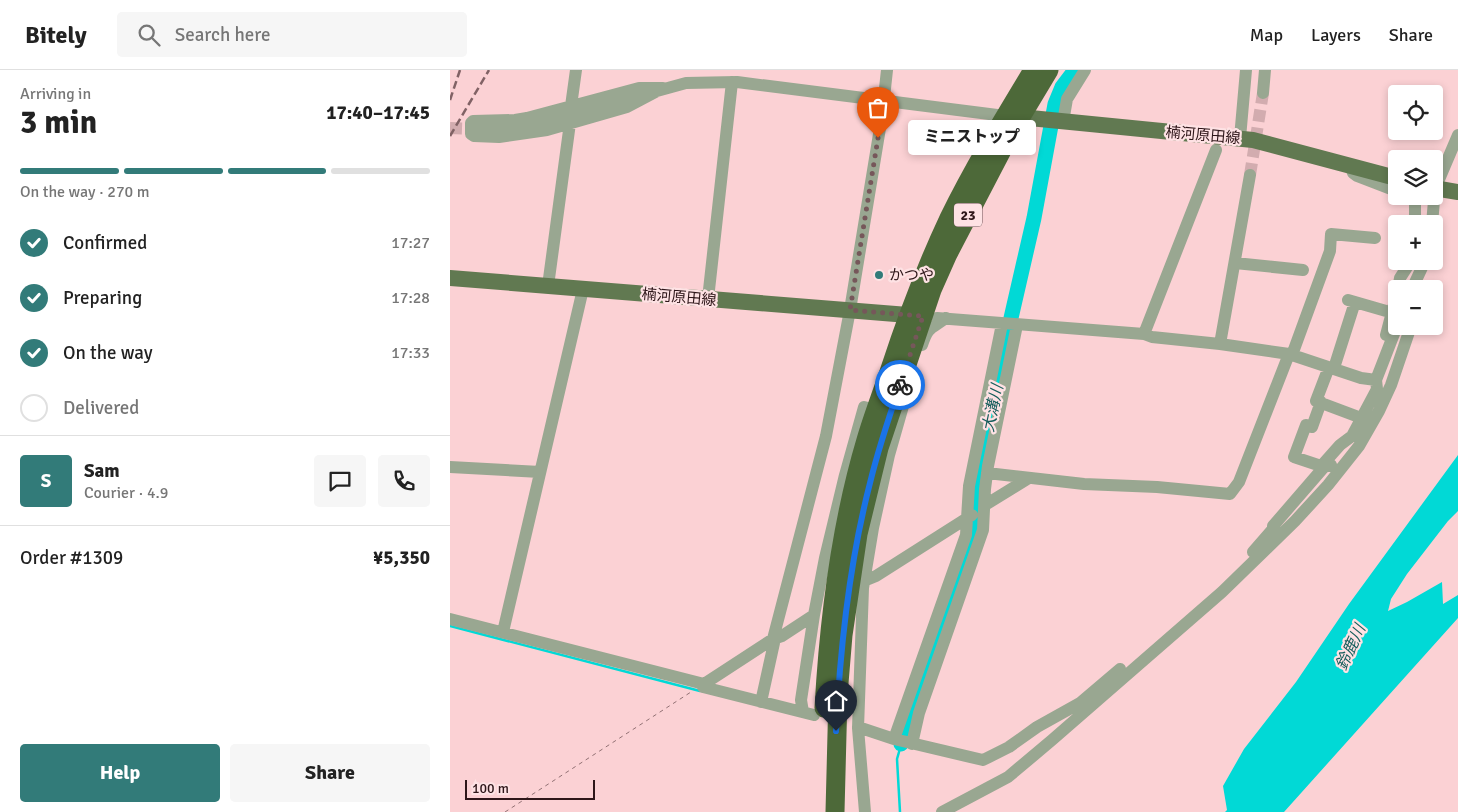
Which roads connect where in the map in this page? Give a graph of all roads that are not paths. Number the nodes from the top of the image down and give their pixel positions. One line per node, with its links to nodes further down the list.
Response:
1 (576, 70): 12 (street)
2 (887, 70): 11 (street)
3 (1033, 70): 13 (highway, 23)
4 (1049, 70): 13 (highway, 23)
5 (1085, 70): 14 (street)
6 (1246, 70): 18 (street)
7 (1265, 70): 10 (street)
8 (732, 82): 9 (street); 11 (street); 32 (street)
9 (663, 88): 12 (street); 15 (street); 16 (street)
10 (1263, 93)
11 (884, 101): 13 (street); 33 (street)
12 (571, 106): 15 (street)
13 (1013, 116): 14 (main road, 楠河原田線); 35 (highway, 23)
14 (1062, 122): 18 (main road, 楠河原田線)
15 (570, 123): 30 (street)
16 (479, 129)
17 (1458, 135): 24 (street)
18 (1240, 138): 20 (main road, 楠河原田線)
19 (1216, 150): 39 (street)
20 (1350, 165): 22 (main road, 楠河原田線); 23 (street)
21 (1250, 175): 27 (street)
22 (1388, 176)
23 (1388, 187)
24 (1444, 190): 25 (street)
25 (1435, 215)
26 (1375, 238): 44 (street)
27 (1235, 262): 28 (street); 42 (street)
28 (1303, 270)
29 (450, 278): 30 (main road, 楠河原田線)
30 (548, 286): 31 (main road, 楠河原田線)
31 (583, 289): 32 (main road, 楠河原田線); 53 (street)
32 (708, 299): 33 (main road, 楠河原田線)
33 (850, 310): 35 (main road, 楠河原田線); 63 (street)
34 (1388, 312): 45 (street)
35 (915, 316): 36 (street); 48 (highway, 23); 72 (highway, 23)
36 (946, 318): 37 (street); 58 (street)
37 (1010, 324): 39 (street); 54 (street); 57 (street)
38 (1388, 326): 43 (street)
39 (1144, 334): 42 (street)
40 (1393, 335): 43 (street)
41 (1408, 335): 50 (street)
42 (1220, 344): 44 (street)
43 (1386, 352): 46 (street)
44 (1290, 354): 45 (street); 55 (street)
45 (1332, 368): 46 (street); 47 (street)
46 (1376, 380): 52 (street)
47 (1321, 402): 49 (street); 52 (street)
48 (876, 410): 60 (street); 71 (highway, 23)
49 (1356, 416)
50 (1359, 446): 52 (street); 59 (street)
51 (450, 467): 53 (street)
52 (1324, 467): 59 (street)
53 (540, 472): 62 (street)
54 (987, 473): 55 (street); 56 (street)
55 (1029, 478): 56 (street)
56 (984, 507): 57 (street); 70 (street)
57 (968, 517): 58 (street); 69 (street)
58 (860, 583): 68 (street)
59 (1222, 592): 64 (street)
60 (814, 615): 63 (street); 66 (street)
61 (450, 619): 62 (street)
62 (503, 632): 65 (street)
63 (773, 639): 65 (street); 66 (street)
64 (1149, 655): 70 (street); 74 (street)
65 (698, 688): 66 (street)
66 (761, 702)
67 (843, 722): 68 (street)
68 (858, 729): 69 (street); 73 (street)
69 (895, 739): 70 (street)
70 (911, 744)
71 (822, 812)
72 (835, 812)
73 (865, 812)
74 (942, 812)

